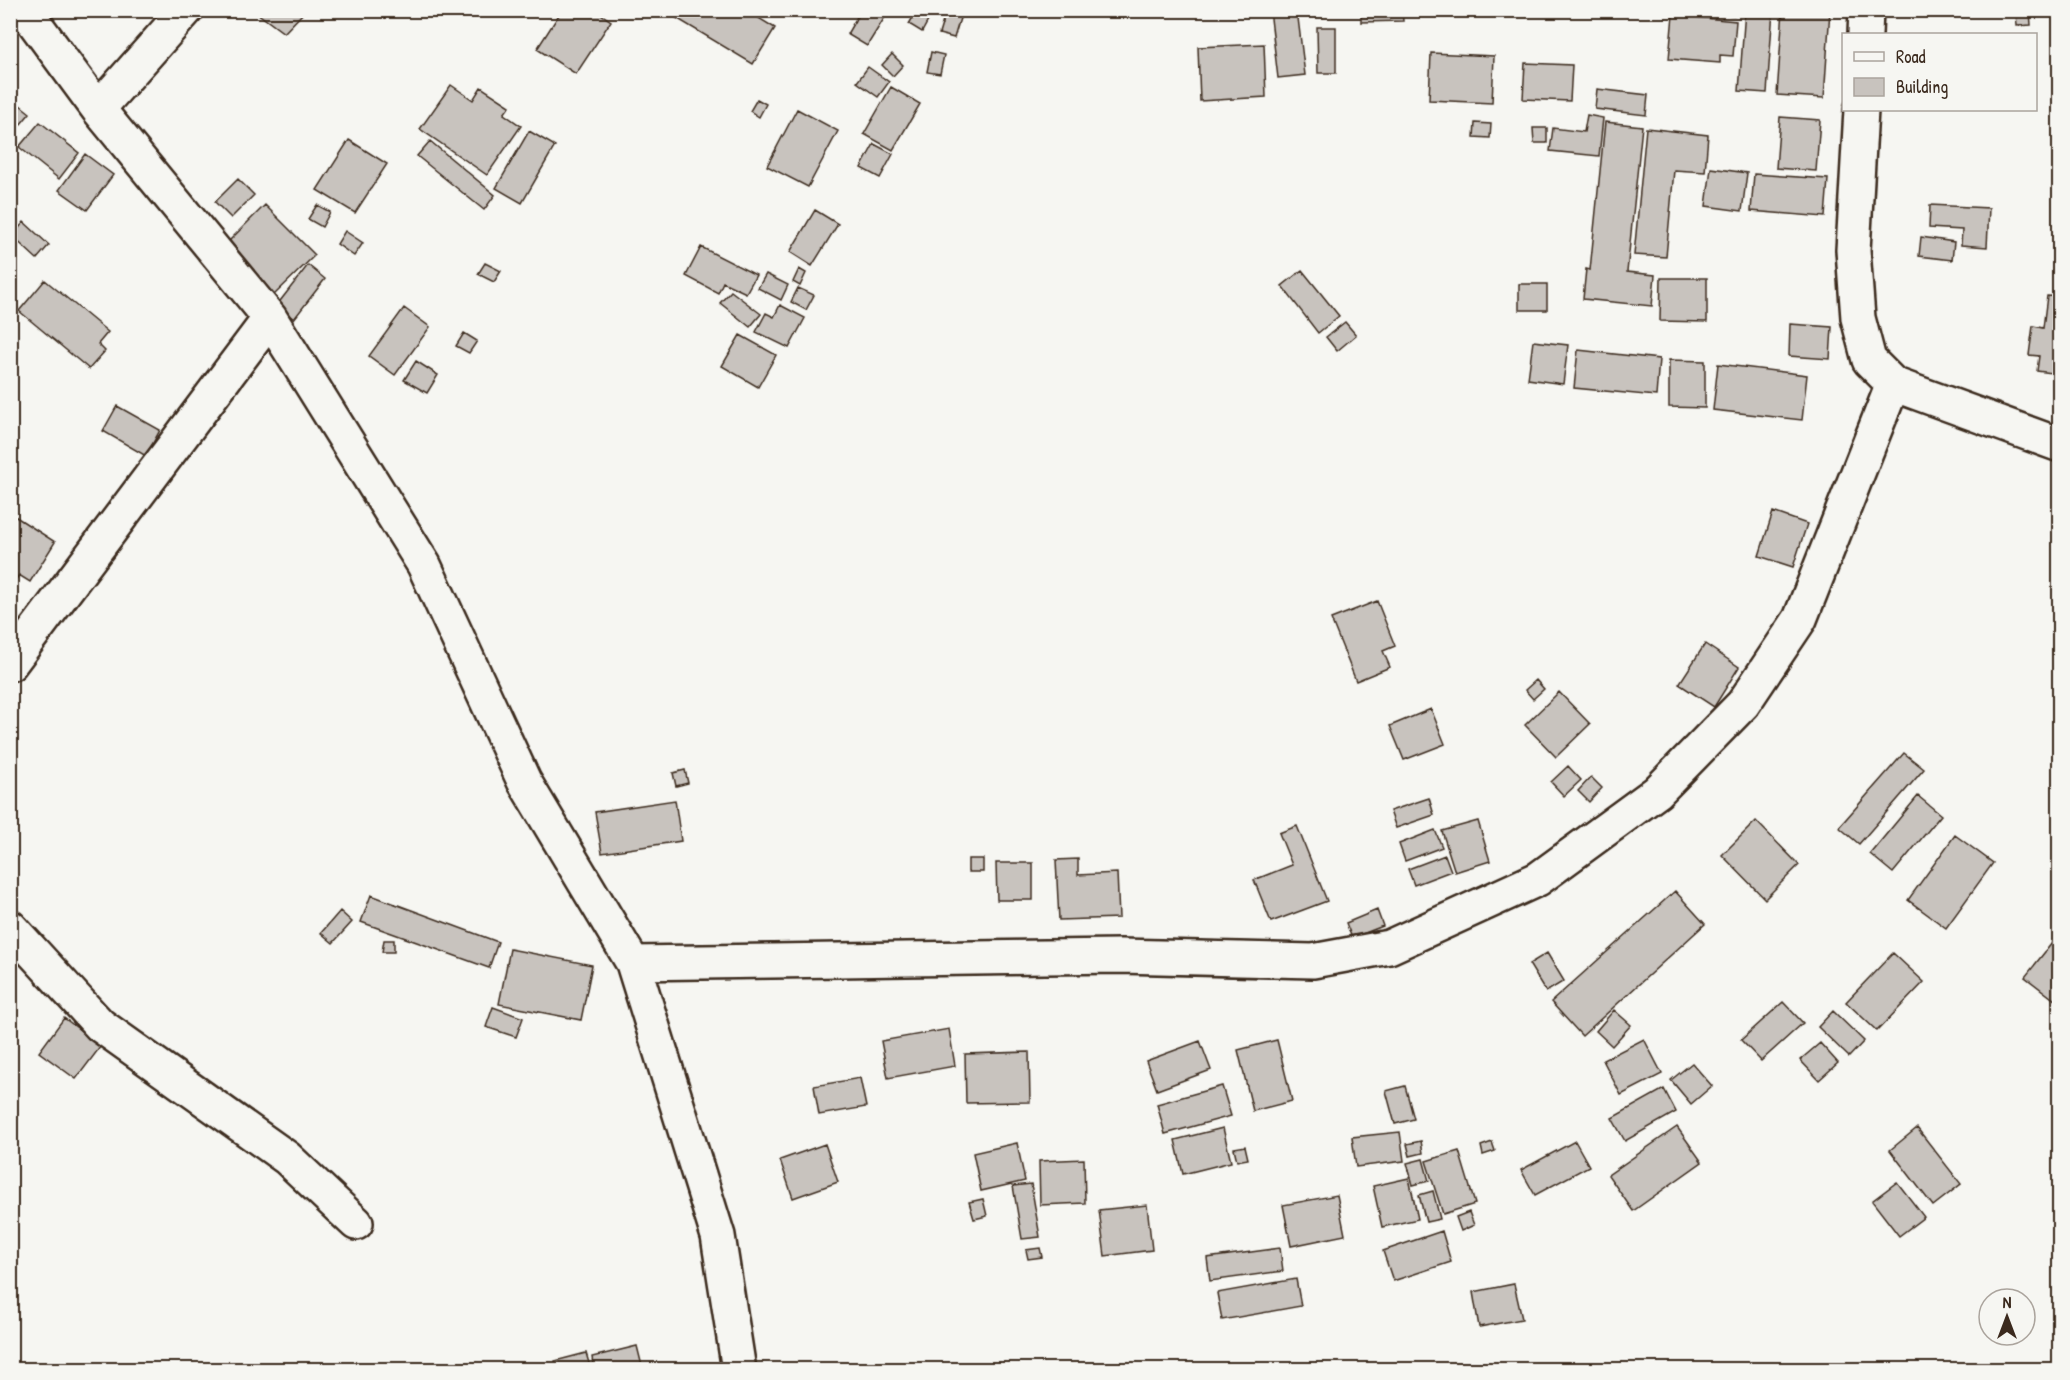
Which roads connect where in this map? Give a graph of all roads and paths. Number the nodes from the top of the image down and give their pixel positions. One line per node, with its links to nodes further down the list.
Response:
1 (25, 10): 5 (street)
2 (186, 10): 5 (street)
3 (1866, 10): 4 (street)
4 (1864, 33)
5 (98, 109): 7 (street)
6 (1860, 111): 8 (street)
7 (270, 318): 10 (street); 12 (street)
8 (1893, 384): 9 (street); 12 (street)
9 (2060, 445)
10 (10, 664)
11 (10, 927): 13 (street)
12 (633, 963): 14 (street)
13 (356, 1223)
14 (739, 1370)

